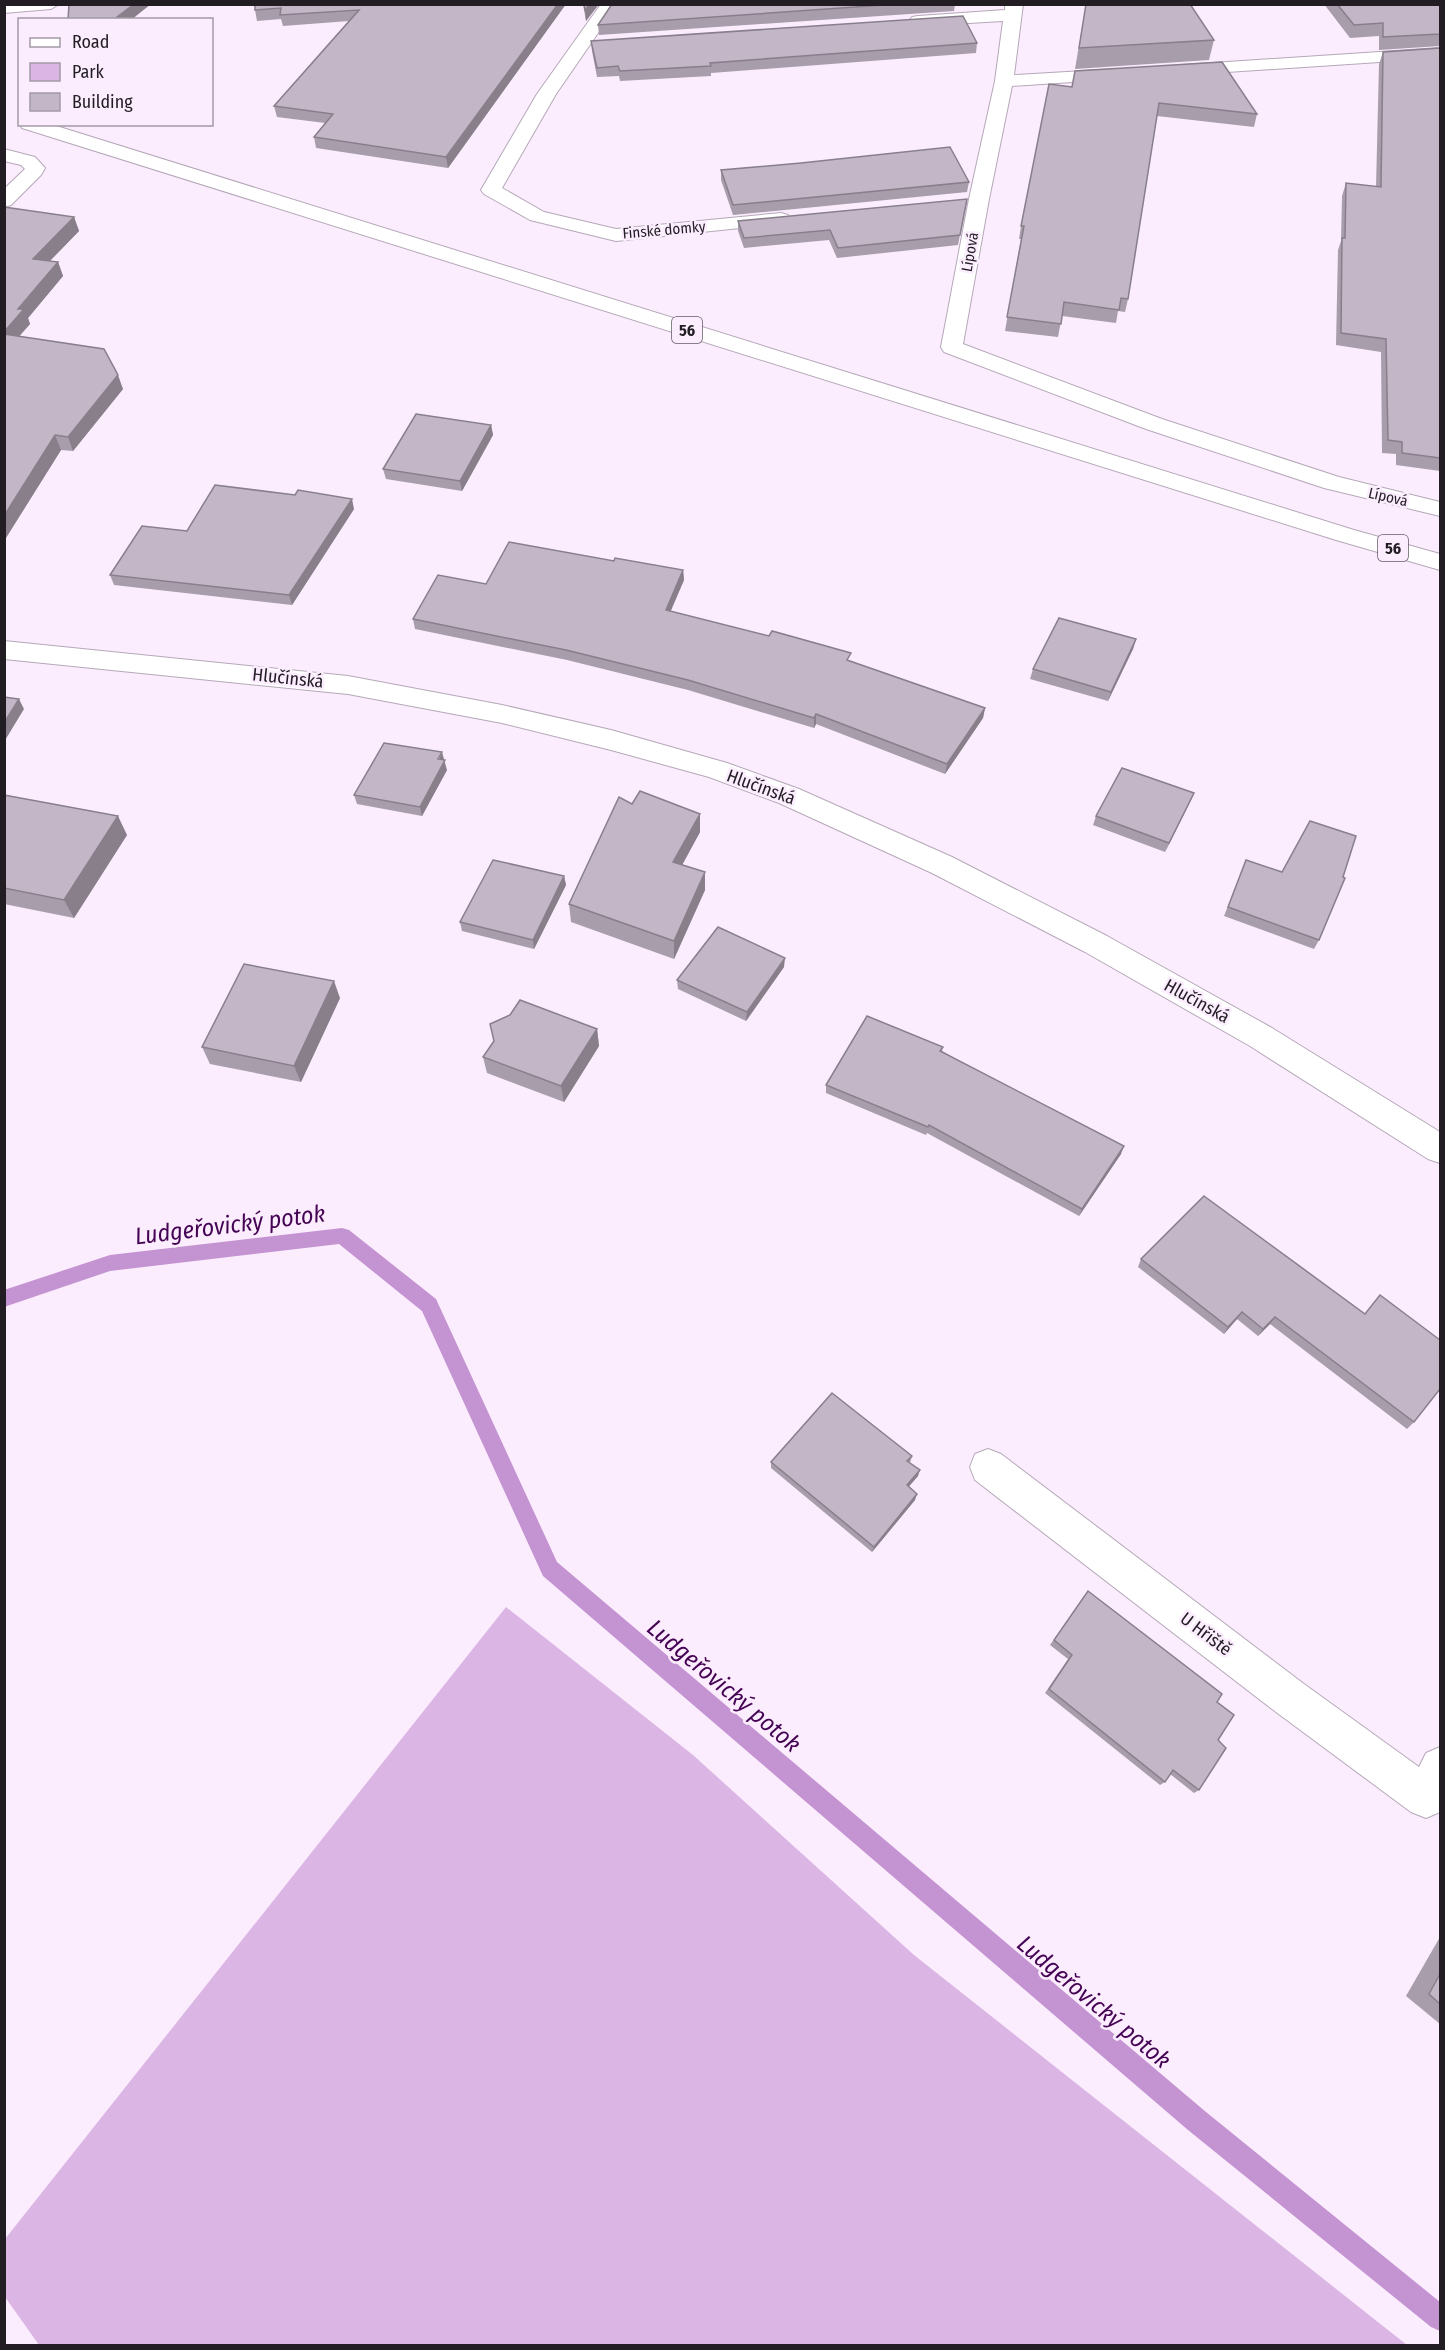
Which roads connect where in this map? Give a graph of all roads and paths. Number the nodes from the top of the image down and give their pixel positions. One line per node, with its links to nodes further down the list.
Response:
1 (51, 4): 3 (street)
2 (610, 4): 7 (street, Finské domky)
3 (4, 8)
4 (1013, 10): 5 (street); 11 (street)
5 (904, 22)
6 (605, 42): 7 (street)
7 (581, 44): 17 (street, Finské domky)
8 (1440, 53): 9 (street)
9 (1165, 71)
10 (1131, 73): 11 (street)
11 (1004, 81): 14 (street, Lípová)
12 (33, 126): 19 (street, 56)
13 (4, 155): 15 (street)
14 (979, 199): 16 (street); 18 (street, Lípová)
15 (4, 201)
16 (956, 201)
17 (803, 216)
18 (1440, 509)
19 (1440, 562)
20 (4, 650): 21 (street, Hlučínská)
21 (1440, 1149)
22 (988, 1467): 23 (street, U Hřiště)
23 (1436, 1791)

